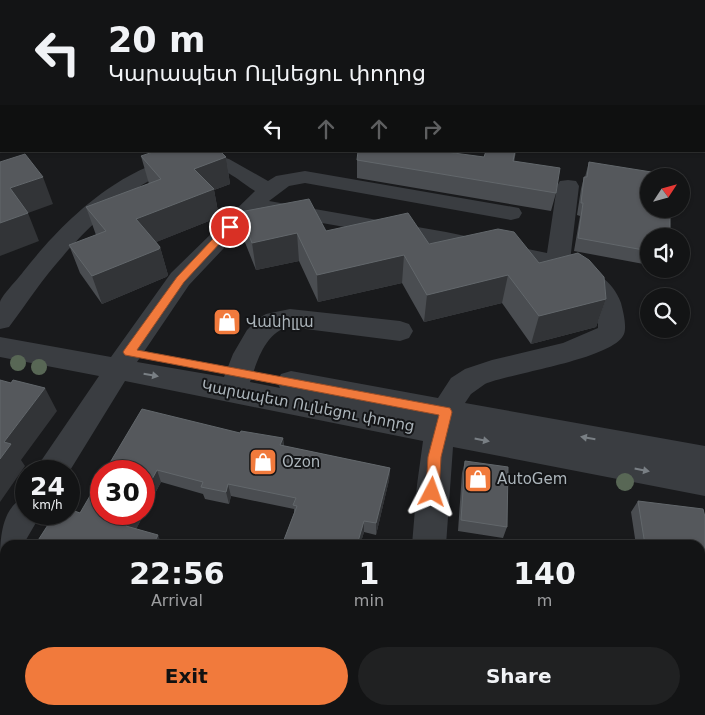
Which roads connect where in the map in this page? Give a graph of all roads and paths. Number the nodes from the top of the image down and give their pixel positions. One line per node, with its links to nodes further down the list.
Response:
1 (568, 186): 4 (street)
2 (260, 197): 3 (street); 4 (street); 5 (street); 9 (street)
3 (512, 214)
4 (557, 265): 11 (street)
5 (0, 320)
6 (0, 329): 9 (street, Կարապետ Ուլնեցու փողոց)
7 (400, 331): 10 (street)
8 (0, 347): 9 (street, Կարապետ Ուլնեցու փողոց)
9 (123, 361): 10 (street, Կարապետ Ուլնեցու փողոց); 13 (street)
10 (236, 381): 11 (street, Կարապետ Ուլնեցու փողոց)
11 (444, 422): 12 (street, Կարապետ Ուլնեցու փողոց, one-way to 11); 14 (street, Կարապետ Ուլնեցու փողոց, one-way to 14); 17 (street)
12 (705, 459)
13 (59, 460)
14 (705, 482)
15 (17, 525): 16 (street)
16 (8, 540)
17 (429, 540)

